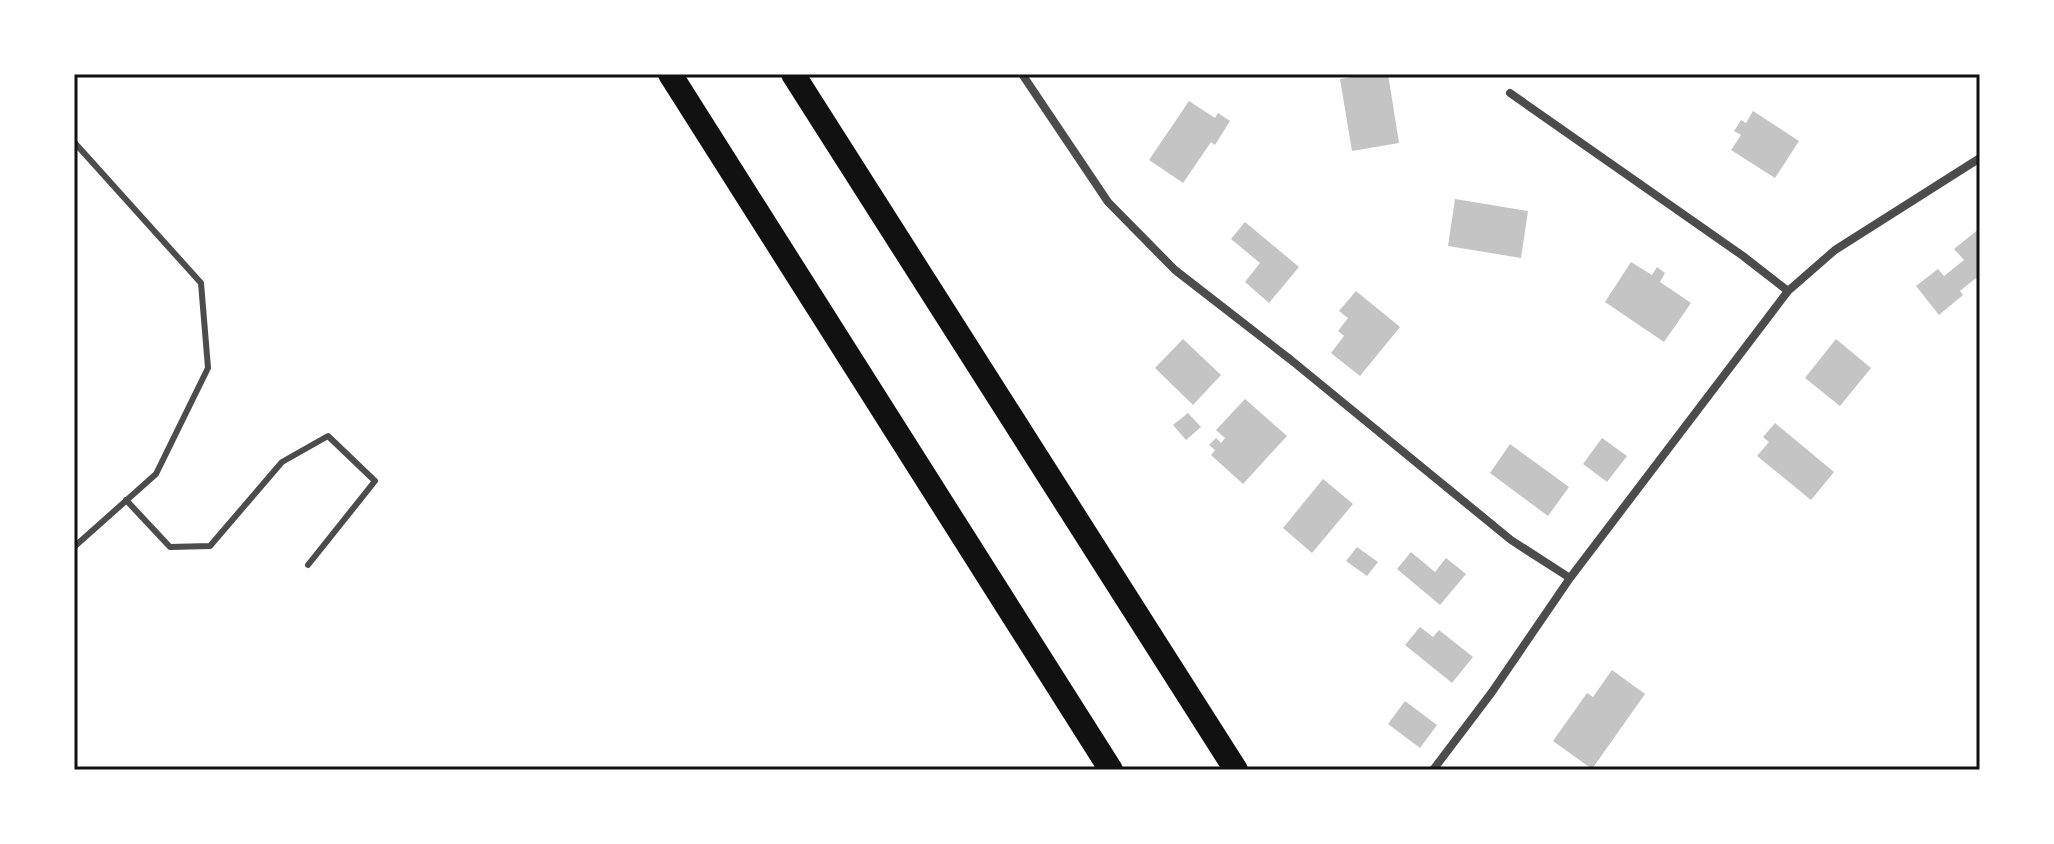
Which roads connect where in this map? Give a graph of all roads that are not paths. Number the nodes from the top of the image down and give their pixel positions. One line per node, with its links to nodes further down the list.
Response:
1 (670, 74): 12 (highway)
2 (793, 74): 13 (highway)
3 (1022, 74): 11 (street)
4 (1510, 93): 7 (street)
5 (74, 142): 8 (lane)
6 (1980, 158): 7 (street)
7 (1788, 291): 11 (street)
8 (126, 500): 9 (lane); 10 (lane)
9 (74, 547)
10 (308, 565)
11 (1570, 578): 14 (street)
12 (1111, 770)
13 (1236, 770)
14 (1433, 770)

